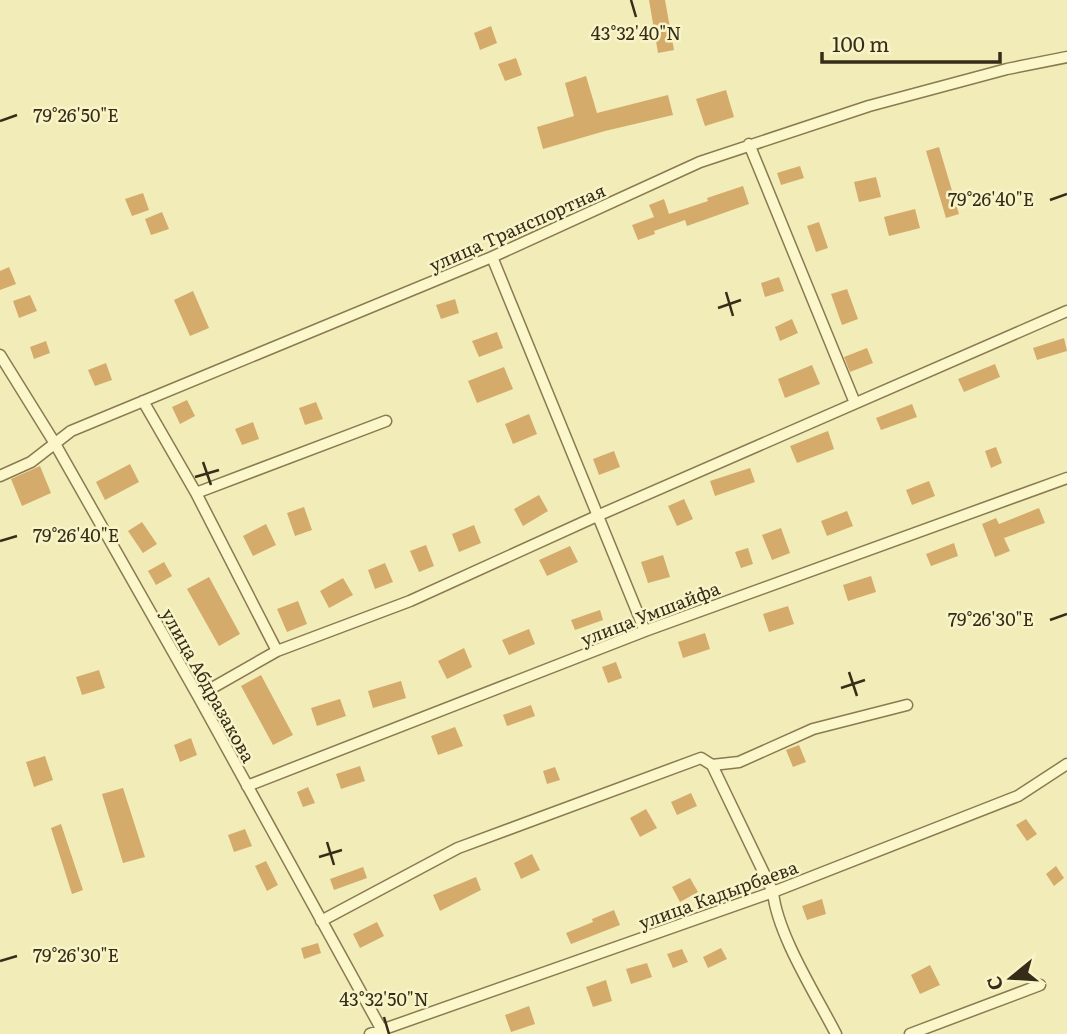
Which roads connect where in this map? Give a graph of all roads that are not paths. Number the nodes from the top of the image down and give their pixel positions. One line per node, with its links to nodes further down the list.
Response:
1 (1067, 57): 2 (street, улица Транспортная)
2 (749, 144): 3 (street, улица Транспортная); 7 (street)
3 (492, 257): 6 (street, улица Транспортная); 13 (street)
4 (1067, 312): 7 (street)
5 (0, 355): 9 (street, улица Абдразакова)
6 (143, 401): 9 (street, улица Транспортная); 12 (street)
7 (855, 404): 13 (street)
8 (386, 421): 12 (street)
9 (54, 442): 10 (street, улица Транспортная); 16 (street, улица Абдразакова)
10 (0, 476)
11 (1067, 478): 14 (street, улица Умшайфа)
12 (196, 493): 15 (street)
13 (597, 516): 14 (street); 15 (street)
14 (645, 631): 20 (street, улица Умшайфа)
15 (277, 651): 16 (street)
16 (198, 696): 20 (street, улица Абдразакова)
17 (907, 705): 19 (street)
18 (1067, 764): 21 (street, улица Кадырбаева)
19 (712, 765): 21 (street); 22 (street)
20 (247, 786): 22 (street, улица Абдразакова)
21 (773, 892): 24 (street, улица Кадырбаева); 26 (street)
22 (321, 921): 24 (street, улица Абдразакова)
23 (1040, 985): 27 (street)
24 (383, 1032): 25 (street, улица Кадырбаева)
25 (370, 1034)
26 (836, 1034)
27 (911, 1034)

